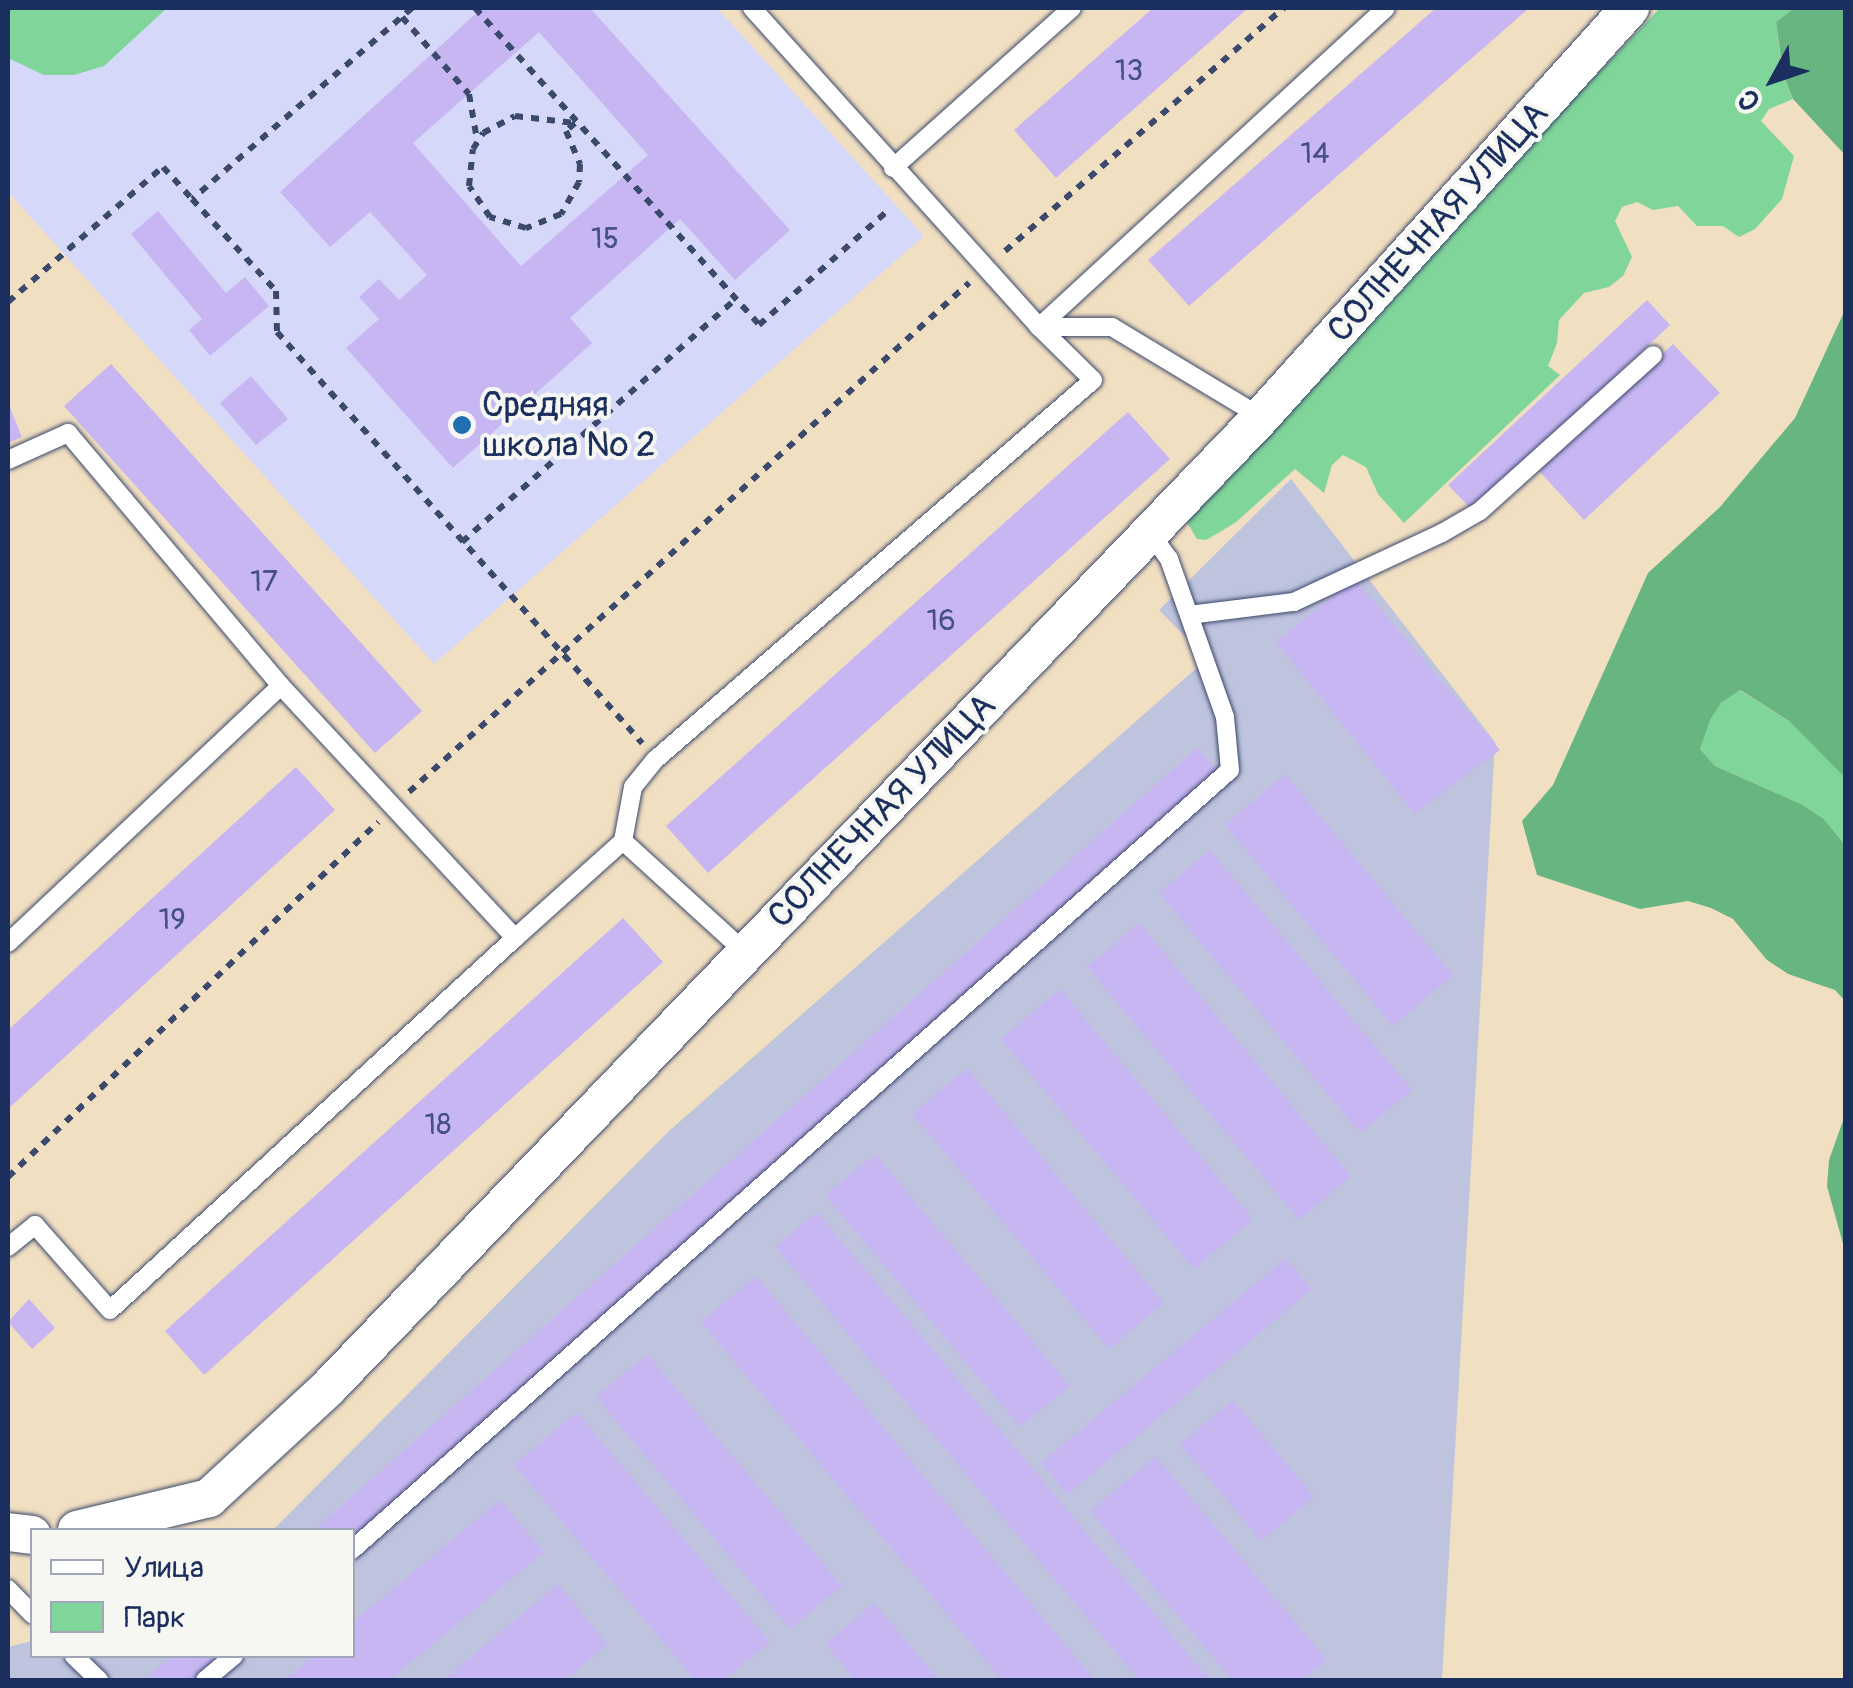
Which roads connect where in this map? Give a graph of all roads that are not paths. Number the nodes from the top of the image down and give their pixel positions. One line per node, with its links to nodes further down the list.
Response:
1 (752, 8): 5 (lane)
2 (1072, 8): 5 (lane)
3 (1386, 8): 6 (lane)
4 (1630, 8): 8 (street, СОЛНЕЧНАЯ УЛИЦА)
5 (893, 168): 6 (lane)
6 (1039, 327): 8 (lane); 13 (lane)
7 (1653, 354): 11 (lane)
8 (1261, 417): 10 (street, СОЛНЕЧНАЯ УЛИЦА)
9 (8, 460): 12 (lane)
10 (1150, 533): 11 (lane); 16 (street, СОЛНЕЧНАЯ УЛИЦА)
11 (1188, 615): 19 (lane)
12 (280, 686): 14 (lane); 15 (lane)
13 (623, 841): 14 (lane); 16 (lane)
14 (514, 938): 17 (lane)
15 (8, 943)
16 (746, 952): 18 (street, СОЛНЕЧНАЯ УЛИЦА)
17 (8, 1246)
18 (85, 1528)
19 (355, 1547)
20 (8, 1589): 21 (lane)
21 (30, 1612)
22 (76, 1658): 24 (lane)
23 (232, 1658): 25 (lane)
24 (99, 1680)
25 (206, 1680)

